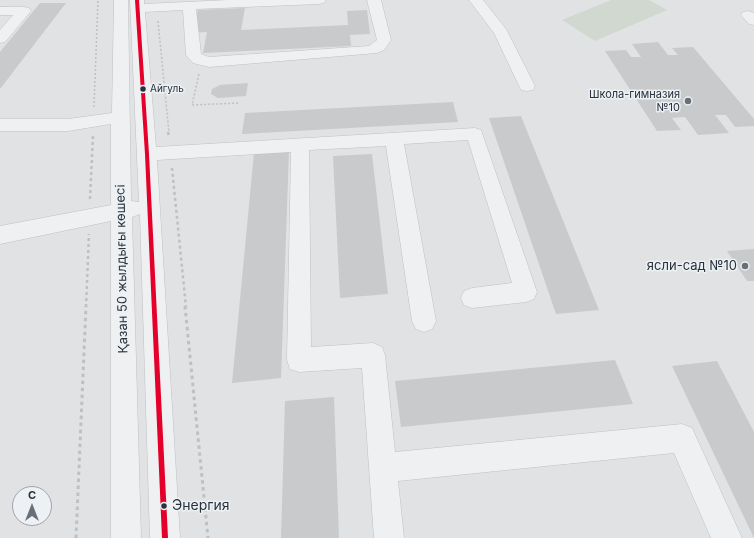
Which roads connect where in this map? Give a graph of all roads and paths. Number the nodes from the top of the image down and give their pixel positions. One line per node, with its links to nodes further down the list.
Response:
1 (98, 0): 15 (path)
2 (319, 0): 6 (street)
3 (374, 0): 6 (street)
4 (476, 0): 12 (street)
5 (138, 4): 6 (street); 14 (street, Қазан 50 жылдығы көшесі); 19 (path); 20 (street)
6 (189, 6)
7 (0, 11): 10 (street)
8 (754, 15): 9 (street)
9 (754, 21)
10 (0, 39)
11 (206, 74): 13 (path)
12 (527, 86)
13 (240, 103)
14 (120, 117): 15 (street); 22 (street, Қазан 50 жылдығы көшесі)
15 (94, 121): 16 (street); 23 (path)
16 (0, 125)
17 (394, 139): 18 (street); 25 (street); 26 (street)
18 (300, 145): 19 (street); 27 (street)
19 (170, 153): 20 (street); 31 (path)
20 (147, 154): 21 (street)
21 (150, 204): 22 (street); 30 (street)
22 (121, 211): 23 (street); 29 (street, Қазан 50 жылдығы көшесі)
23 (89, 218): 24 (street); 28 (path)
24 (0, 236)
25 (472, 298)
26 (424, 321)
27 (382, 468): 32 (street); 33 (street)
28 (76, 538)
29 (126, 538)
30 (165, 538)
31 (208, 538)
32 (389, 538)
33 (727, 538)

